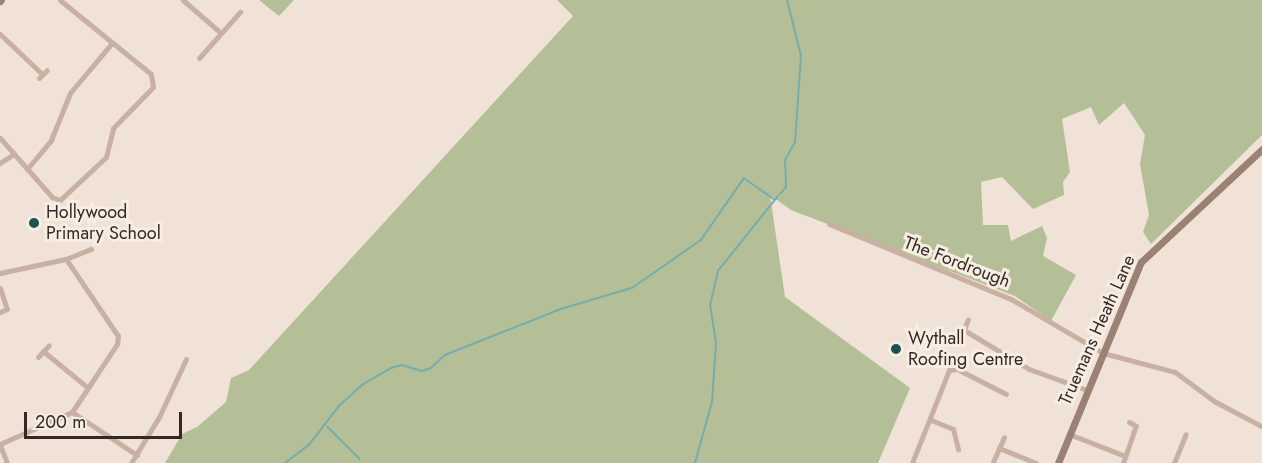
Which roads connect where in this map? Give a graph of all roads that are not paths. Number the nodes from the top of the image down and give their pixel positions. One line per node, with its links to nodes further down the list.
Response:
1 (60, 0): 6 (street)
2 (183, 0): 4 (street)
3 (240, 12): 4 (street)
4 (221, 33): 7 (street)
5 (0, 34): 8 (street)
6 (112, 43): 13 (street); 13 (street)
7 (199, 58)
8 (42, 73)
9 (0, 138): 11 (street)
10 (1262, 148): 25 (street, Truemans Heath Lane)
11 (14, 154): 12 (street); 13 (street)
12 (0, 163)
13 (27, 169)
14 (829, 224): 25 (street, The Fordrough)
15 (91, 249): 16 (street)
16 (66, 259): 17 (street); 28 (street)
17 (0, 273)
18 (0, 288): 19 (street)
19 (0, 312)
20 (968, 319): 21 (street)
21 (964, 330): 22 (street); 29 (street)
22 (960, 340)
23 (49, 345): 24 (street)
24 (44, 351): 26 (street); 28 (street)
25 (1102, 353): 29 (street, Truemans Heath Lane); 34 (street, The Fordrough)
26 (38, 357)
27 (186, 359): 41 (street)
28 (87, 387): 31 (street)
29 (1087, 390): 35 (street, Truemans Heath Lane)
30 (1003, 391): 32 (street)
31 (72, 412): 38 (street); 41 (street)
32 (931, 420): 39 (street); 46 (street)
33 (1129, 422): 42 (street)
34 (1261, 426)
35 (1069, 434): 42 (street); 48 (street, Truemans Heath Lane)
36 (1186, 434): 50 (street)
37 (1004, 437): 40 (street)
38 (0, 444): 44 (street)
39 (958, 448)
40 (999, 448): 43 (street); 47 (street)
41 (137, 455): 45 (street)
42 (1125, 456): 49 (street)
43 (993, 462)
44 (7, 463)
45 (131, 463)
46 (912, 463)
47 (1036, 463)
48 (1058, 463)
49 (1123, 463)
50 (1174, 463)

